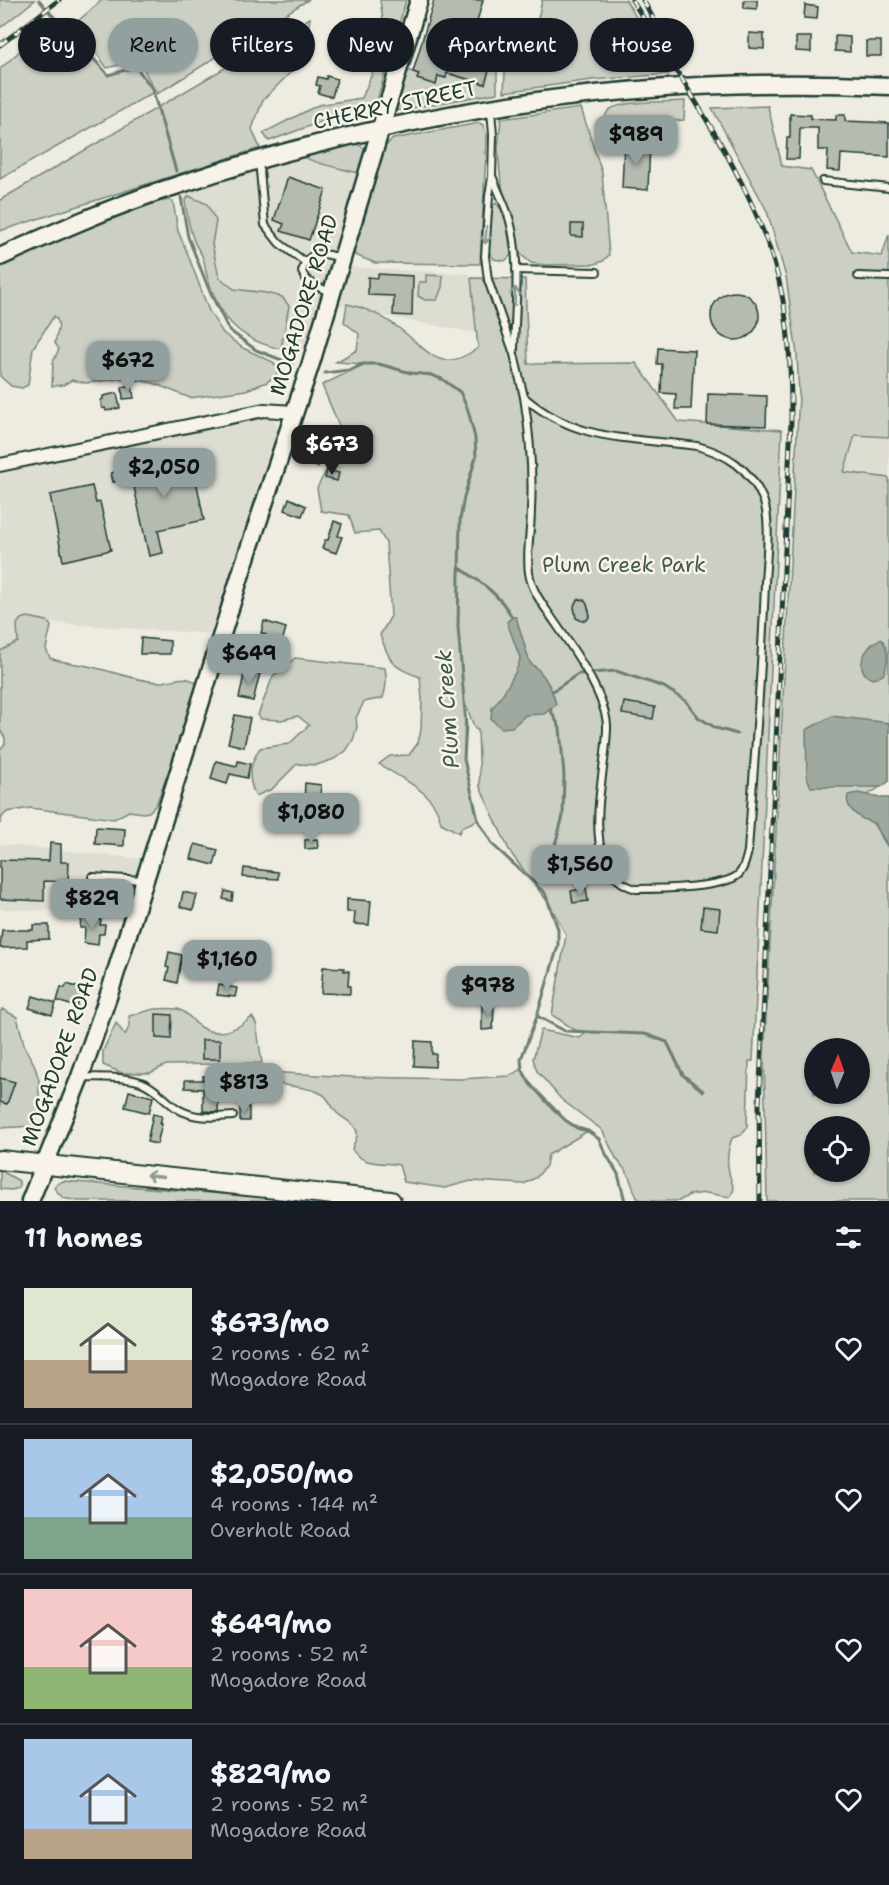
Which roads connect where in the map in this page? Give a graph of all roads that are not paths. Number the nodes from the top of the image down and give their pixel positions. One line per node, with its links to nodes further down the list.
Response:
1 (419, 0): 4 (street, MOGADORE ROAD)
2 (889, 86): 3 (street, CHERRY STREET)
3 (491, 107): 4 (street, CHERRY STREET); 6 (lane)
4 (380, 129): 5 (street, CHERRY STREET); 10 (street, MOGADORE ROAD)
5 (259, 160): 9 (street, CHERRY STREET); 11 (lane)
6 (492, 177): 12 (lane); 17 (lane, one-way to 17)
7 (823, 181): 8 (lane)
8 (889, 188)
9 (0, 256)
10 (343, 258): 11 (lane); 16 (street, MOGADORE ROAD)
11 (304, 262): 16 (lane)
12 (516, 270): 13 (lane); 17 (lane, one-way to 12)
13 (597, 272)
14 (858, 276): 15 (lane)
15 (889, 277)
16 (332, 293): 19 (street, MOGADORE ROAD)
17 (514, 354): 18 (lane)
18 (524, 397): 18 (lane)
19 (294, 412): 20 (street); 22 (street, MOGADORE ROAD)
20 (0, 465)
21 (92, 877): 22 (lane)
22 (144, 880): 23 (street, MOGADORE ROAD)
23 (80, 1077): 24 (lane); 26 (street, MOGADORE ROAD)
24 (233, 1116)
25 (0, 1160): 26 (main road)
26 (45, 1165): 27 (street, MOGADORE ROAD); 28 (main road, one-way to 26)
27 (30, 1201)
28 (391, 1201)

